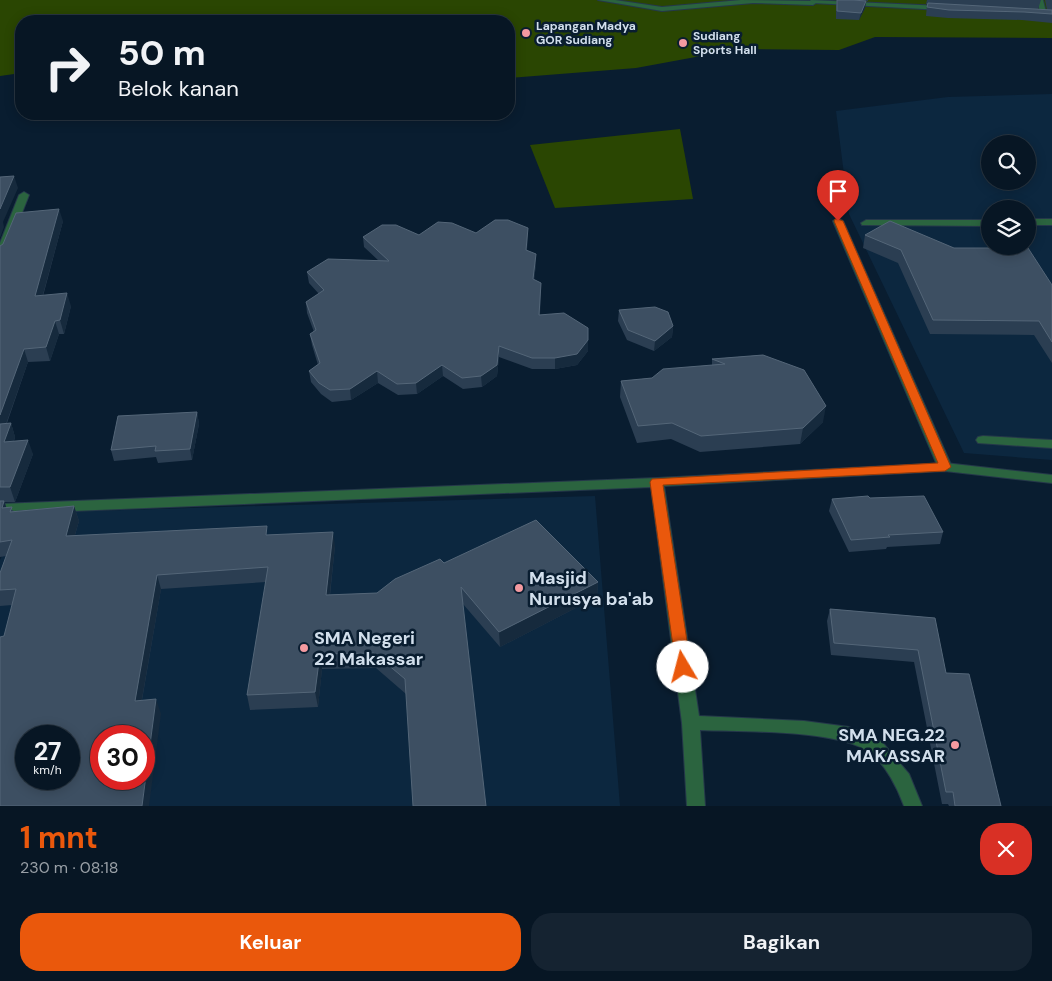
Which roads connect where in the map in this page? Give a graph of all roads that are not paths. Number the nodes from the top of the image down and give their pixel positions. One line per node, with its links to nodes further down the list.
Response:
1 (601, 0): 5 (street)
2 (630, 0): 3 (street)
3 (718, 0)
4 (1040, 0): 8 (street)
5 (813, 1): 6 (street)
6 (948, 9)
7 (1035, 14): 8 (street)
8 (1048, 15)
9 (24, 195): 15 (street)
10 (838, 221): 18 (street)
11 (981, 222): 14 (street)
12 (1036, 222): 13 (street)
13 (1052, 222)
14 (866, 223)
15 (0, 256)
16 (982, 440): 17 (street)
17 (1052, 444)
18 (945, 467): 19 (street); 20 (street)
19 (1052, 479)
20 (657, 482): 21 (street); 22 (street)
21 (0, 509)
22 (692, 723): 23 (street); 24 (street)
23 (696, 806)
24 (913, 806)

